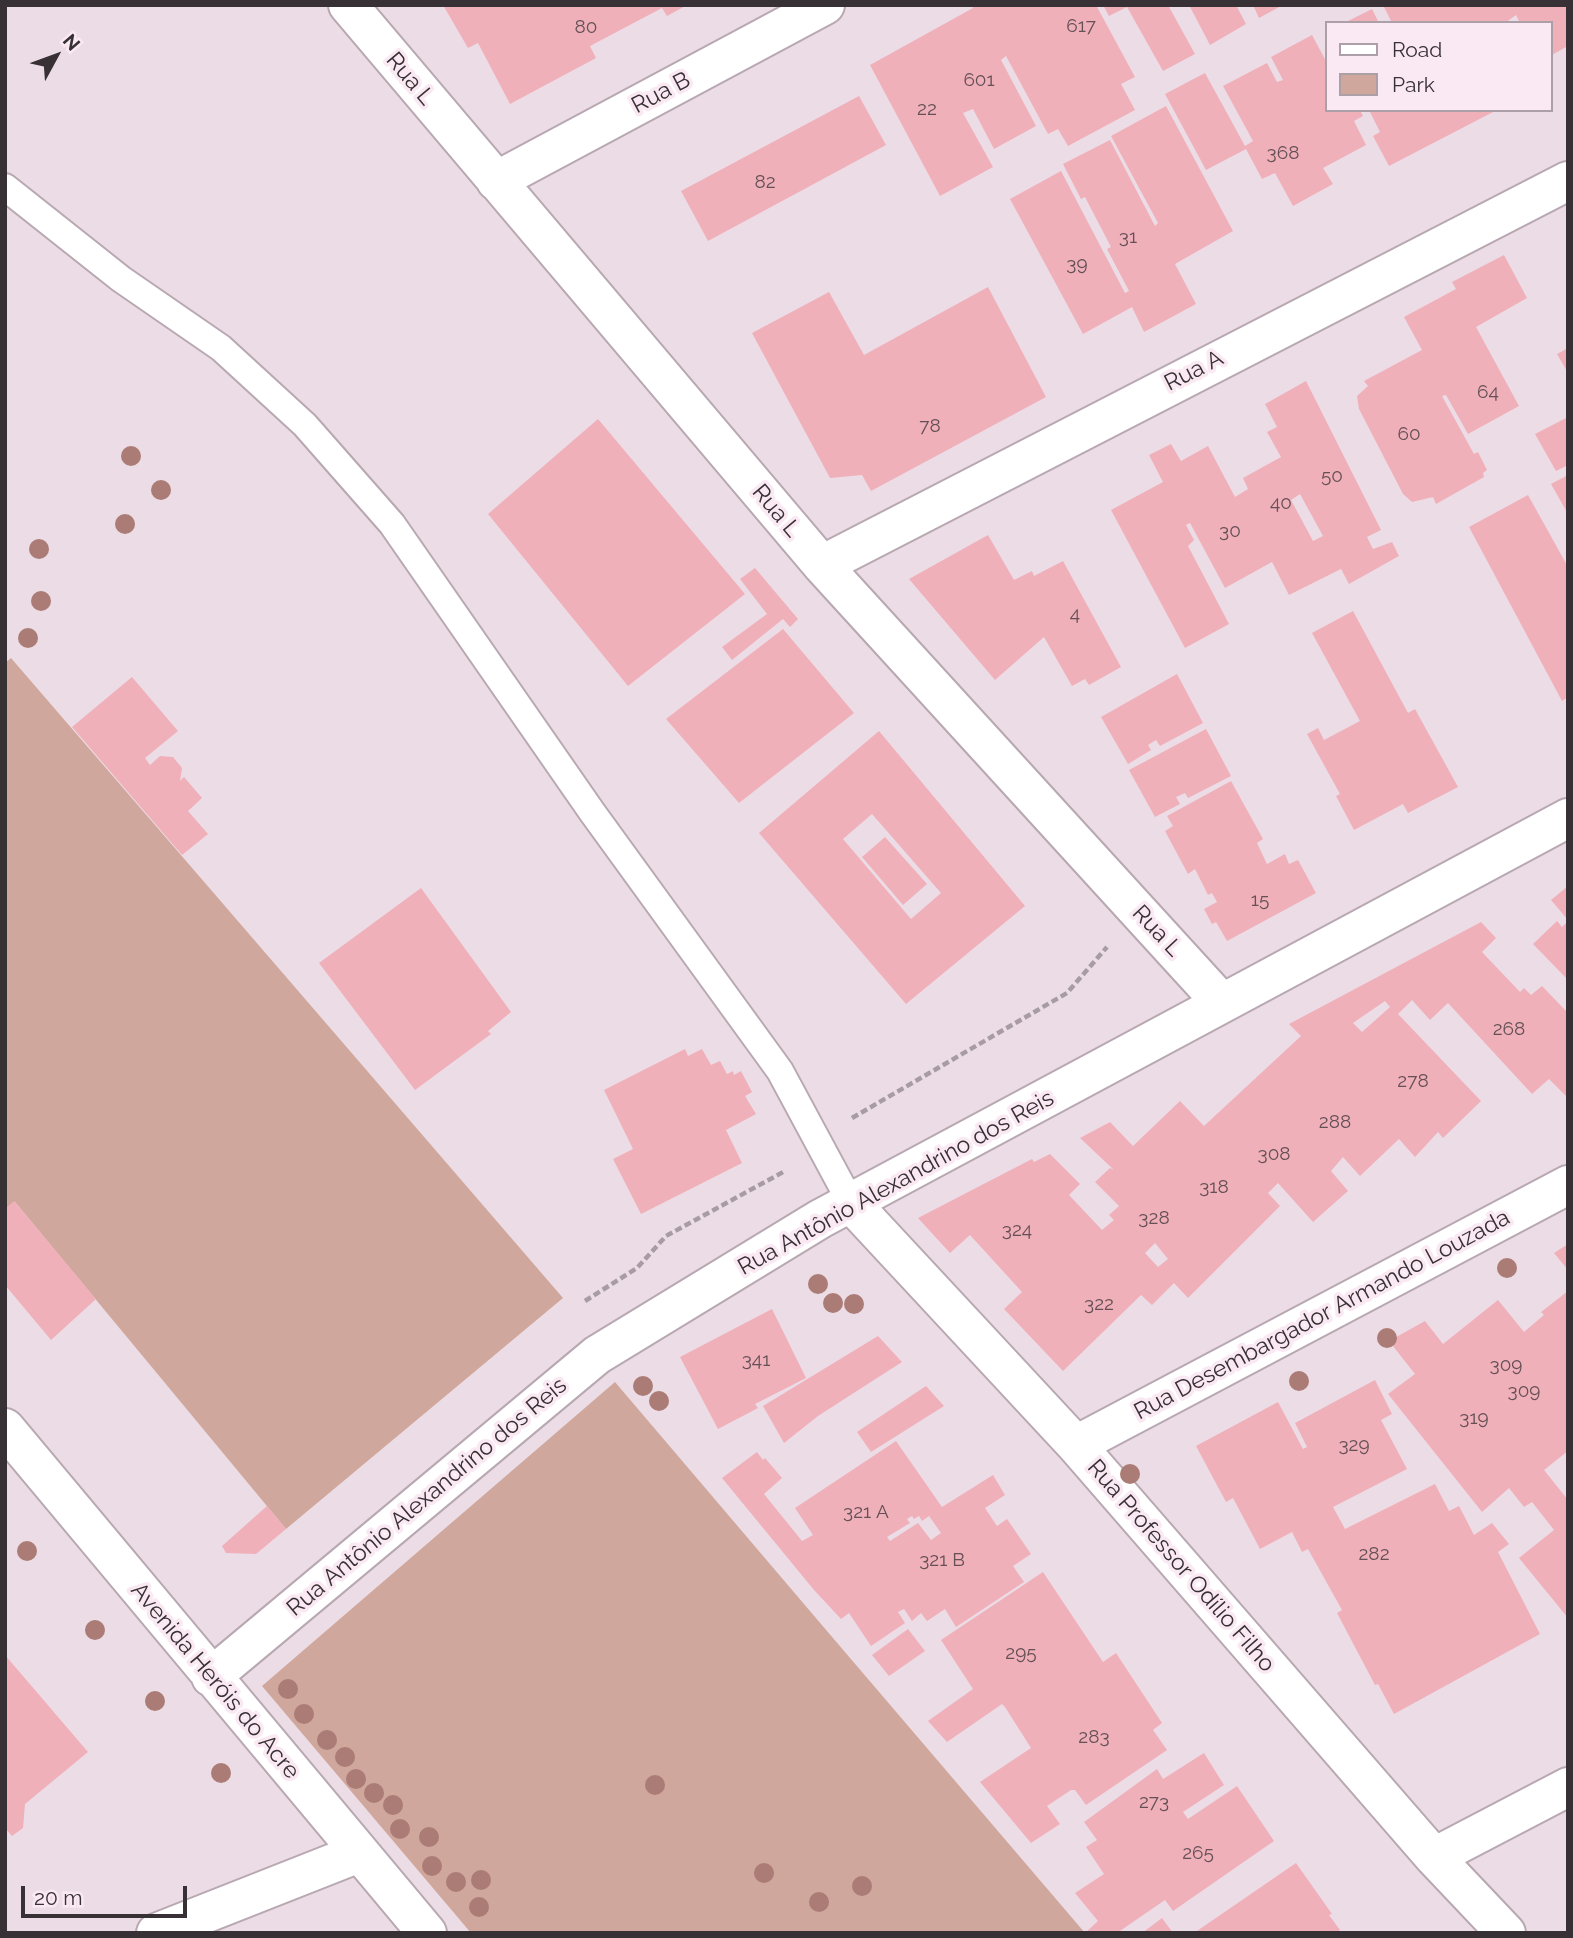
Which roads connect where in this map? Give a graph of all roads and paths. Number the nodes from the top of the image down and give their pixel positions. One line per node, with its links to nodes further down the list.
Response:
1 (348, 5): 3 (street, Rua L)
2 (825, 5): 3 (street, Rua B)
3 (496, 181): 6 (street, Rua L)
4 (1568, 181): 6 (street, Rua A)
5 (5, 187): 10 (lane)
6 (822, 565): 8 (street, Rua L)
7 (1568, 818): 9 (street, Rua Antônio Alexandrino dos Reis)
8 (1139, 911): 9 (street, Rua L); 10 (path)
9 (1222, 1002): 12 (street, Rua Antônio Alexandrino dos Reis)
10 (820, 1143): 12 (lane); 13 (path)
11 (1568, 1185): 15 (street, Rua Desembargador Armando Louzada)
12 (852, 1203): 15 (street, Rua Professor Odílio Filho); 16 (street, Rua Antônio Alexandrino dos Reis)
13 (579, 1305)
14 (5, 1428): 16 (street, Avenida Heróis do Acre)
15 (1076, 1445): 19 (street, Rua Professor Odílio Filho)
16 (211, 1677): 18 (street, Avenida Heróis do Acre)
17 (1568, 1787): 19 (street)
18 (359, 1853): 20 (street); 21 (street, Avenida Heróis do Acre)
19 (1434, 1857): 22 (street, Rua Professor Odílio Filho)
20 (156, 1933)
21 (427, 1933)
22 (1506, 1933)

